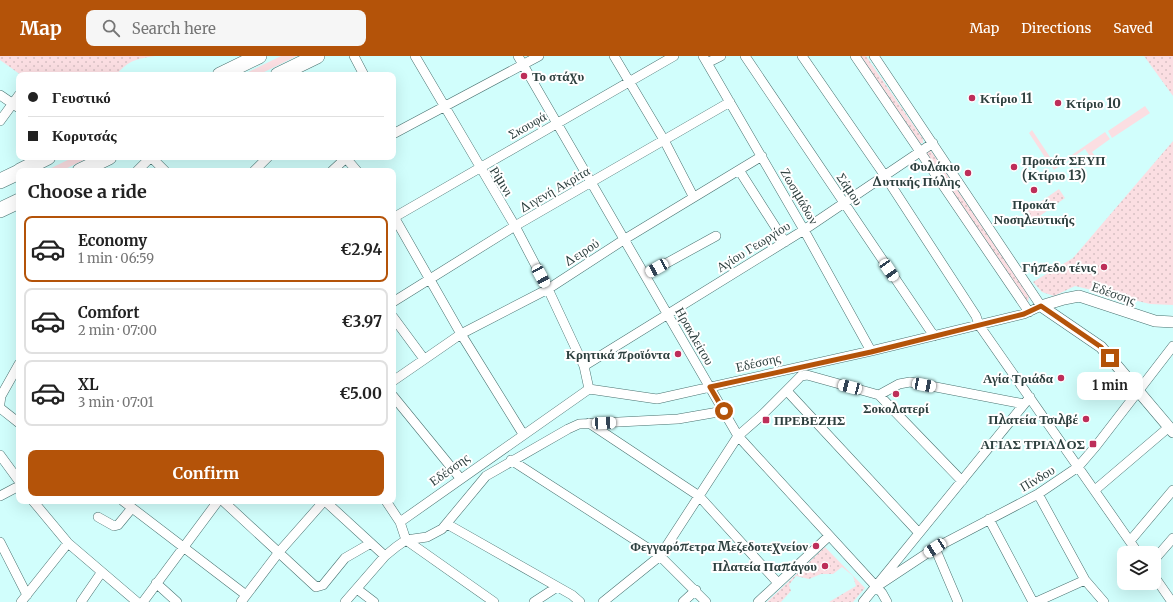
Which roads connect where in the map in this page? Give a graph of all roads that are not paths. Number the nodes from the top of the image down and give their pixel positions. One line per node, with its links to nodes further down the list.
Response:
1 (259, 56): 16 (highway)
2 (316, 56): 17 (highway)
3 (354, 56): 18 (street)
4 (415, 56): 23 (street, Ρίμινι)
5 (518, 56): 15 (street, Ηρακλείτου)
6 (539, 56): 15 (street)
7 (614, 56): 19 (street)
8 (674, 56): 19 (street, Σκουφά)
9 (721, 56): 14 (street)
10 (745, 56): 53 (street, Σάμου)
11 (802, 56): 48 (street)
12 (855, 56): 29 (street)
13 (874, 56): 28 (street)
14 (705, 59): 21 (street, Ζωσιμάδων)
15 (524, 65): 23 (street); 25 (street, Ηρακλείτου)
16 (226, 72)
17 (284, 72)
18 (362, 72)
19 (630, 82): 25 (street, Σκουφά); 27 (street)
20 (0, 95): 22 (street)
21 (730, 102): 27 (street, Διγενή Ακρίτα); 30 (street, Ζωσιμάδων)
22 (16, 106): 24 (street)
23 (446, 107): 26 (street); 45 (street, Ρίμινι)
24 (0, 121)
25 (557, 122): 45 (street, Σκουφά); 50 (street, Ηρακλείτου)
26 (396, 131)
27 (664, 140): 50 (street, Διγενή Ακρίτα); 51 (street)
28 (933, 143): 29 (street, Αγίου Γεωργίου); 66 (street)
29 (921, 151): 48 (street, Αγίου Γεωργίου); 67 (street)
30 (762, 156): 46 (street, Δειρού); 58 (street, Ζωσιμάδων)
31 (42, 160): 38 (highway)
32 (103, 160): 39 (highway)
33 (148, 160): 40 (street)
34 (154, 160): 41 (street)
35 (265, 160): 42 (street)
36 (343, 160): 43 (street)
37 (348, 160): 44 (street)
38 (26, 168)
39 (86, 168)
40 (140, 168)
41 (162, 168)
42 (257, 168)
43 (335, 168)
44 (355, 168)
45 (479, 168): 55 (street, Σκουφά); 57 (street, Ρίμινι)
46 (739, 170): 51 (street, Δειρού); 61 (street)
47 (16, 173): 49 (highway)
48 (885, 176): 53 (street, Αγίου Γεωργίου); 71 (street)
49 (0, 181)
50 (591, 182): 57 (street, Διγενή Ακρίτα); 60 (street, Ηρακλείτου)
51 (693, 196): 60 (street, Δειρού)
52 (16, 202): 54 (highway)
53 (844, 204): 58 (street, Αγίου Γεωργίου); 73 (street, Σάμου)
54 (0, 210)
55 (396, 215)
56 (396, 222): 63 (street)
57 (515, 226): 63 (street, Διγενή Ακρίτα); 64 (street, Ρίμινι)
58 (804, 230): 61 (street, Αγίου Γεωργίου); 75 (street, Ζωσιμάδων)
59 (716, 236): 62 (street)
60 (624, 239): 62 (street, Ηρακλείτου); 64 (street, Δειρού)
61 (785, 242): 68 (street, Αγίου Γεωργίου)
62 (645, 275): 68 (street, Ηρακλείτου)
63 (430, 278): 65 (street, Διγενή Ακρίτα); 72 (street)
64 (548, 289): 72 (street, Δειρού); 77 (street, Ρίμινι)
65 (396, 300)
66 (1041, 306): 67 (street, Εδέσσης); 70 (street, Εδέσσης); 84 (street)
67 (1029, 312): 71 (street, Εδέσσης)
68 (668, 315): 77 (street, Αγίου Γεωργίου); 82 (street, Ηρακλείτου)
69 (396, 321): 76 (street)
70 (1173, 322)
71 (979, 325): 73 (street, Εδέσσης); 87 (street)
72 (461, 334): 76 (street, Δειρού); 96 (street)
73 (934, 336): 75 (street, Εδέσσης)
74 (1173, 346): 84 (street, Πίνδου)
75 (871, 352): 78 (street, Εδέσσης)
76 (424, 359): 81 (street, Δειρού)
77 (584, 366): 83 (street, Ρίμινι)
78 (803, 366): 80 (street); 82 (street, Εδέσσης)
79 (16, 369): 89 (street)
80 (802, 376): 85 (street); 86 (street)
81 (396, 379)
82 (710, 387): 83 (street, Εδέσσης); 92 (street, Ηρακλείτου)
83 (589, 389): 96 (street, Εδέσσης)
84 (1138, 390): 95 (street); 100 (street, Πίνδου)
85 (787, 391): 97 (street); 121 (street)
86 (879, 394): 90 (street); 103 (street)
87 (1030, 397): 90 (street); 100 (street)
88 (396, 400): 102 (street)
89 (0, 403)
90 (1024, 404): 103 (street)
91 (0, 408): 93 (street)
92 (724, 411): 94 (street); 97 (street, Ηρακλείτου)
93 (16, 421)
94 (589, 423): 99 (street); 109 (street)
95 (1171, 429): 105 (street)
96 (523, 434): 102 (street, Εδέσσης)
97 (738, 436): 109 (street); 122 (street, Ηρακλείτου)
98 (0, 455): 101 (street)
99 (511, 460): 120 (street); 135 (street)
100 (1078, 467): 105 (street); 107 (street, Πίνδου)
101 (16, 478)
102 (460, 478): 119 (street, Εδέσσης)
103 (962, 481): 121 (street)
104 (16, 488): 108 (street)
105 (1095, 490): 125 (street)
106 (1173, 490): 125 (street)
107 (1038, 494): 118 (street, Πίνδου); 137 (street)
108 (0, 496)
109 (699, 496): 135 (street); 139 (street)
110 (38, 504): 127 (street)
111 (129, 504): 117 (street); 130 (street)
112 (216, 504): 130 (street)
113 (226, 504): 132 (street)
114 (321, 504): 132 (street)
115 (327, 504): 128 (street)
116 (388, 504): 119 (street)
117 (98, 517)
118 (989, 519): 131 (street, Πίνδου); 165 (street)
119 (400, 522): 124 (street)
120 (447, 524): 124 (street); 141 (street)
121 (919, 533): 142 (street)
122 (829, 536): 139 (street); 142 (street, Ηρακλείτου)
123 (1173, 538): 133 (street)
124 (406, 540): 134 (street); 155 (street)
125 (1130, 541): 129 (street)
126 (0, 542): 145 (street)
127 (68, 543): 136 (street); 145 (street)
128 (371, 543): 132 (street); 134 (street)
129 (1133, 546)
130 (184, 547): 138 (street); 146 (street)
131 (935, 548): 142 (street, Πίνδου); 164 (street)
132 (279, 552): 146 (street)
133 (1161, 552)
134 (385, 556): 143 (street)
135 (660, 556): 144 (street); 158 (street)
136 (101, 573): 149 (street); 150 (street)
137 (1085, 580): 165 (street); 166 (street)
138 (156, 583): 151 (street); 152 (street)
139 (778, 583): 161 (street)
140 (1161, 586): 147 (street)
141 (557, 587): 156 (street); 157 (street)
142 (876, 587): 162 (street); 163 (street, Ηρακλείτου)
143 (357, 589): 153 (street); 154 (street)
144 (696, 590): 159 (street); 160 (street)
145 (24, 598): 148 (street)
146 (244, 599)
147 (1170, 599)
148 (15, 602)
149 (80, 602)
150 (137, 602)
151 (142, 602)
152 (177, 602)
153 (345, 602)
154 (374, 602)
155 (494, 602)
156 (534, 602)
157 (580, 602)
158 (603, 602)
159 (683, 602)
160 (706, 602)
161 (758, 602)
162 (863, 602)
163 (887, 602)
164 (958, 602)
165 (1034, 602)
166 (1104, 602)

